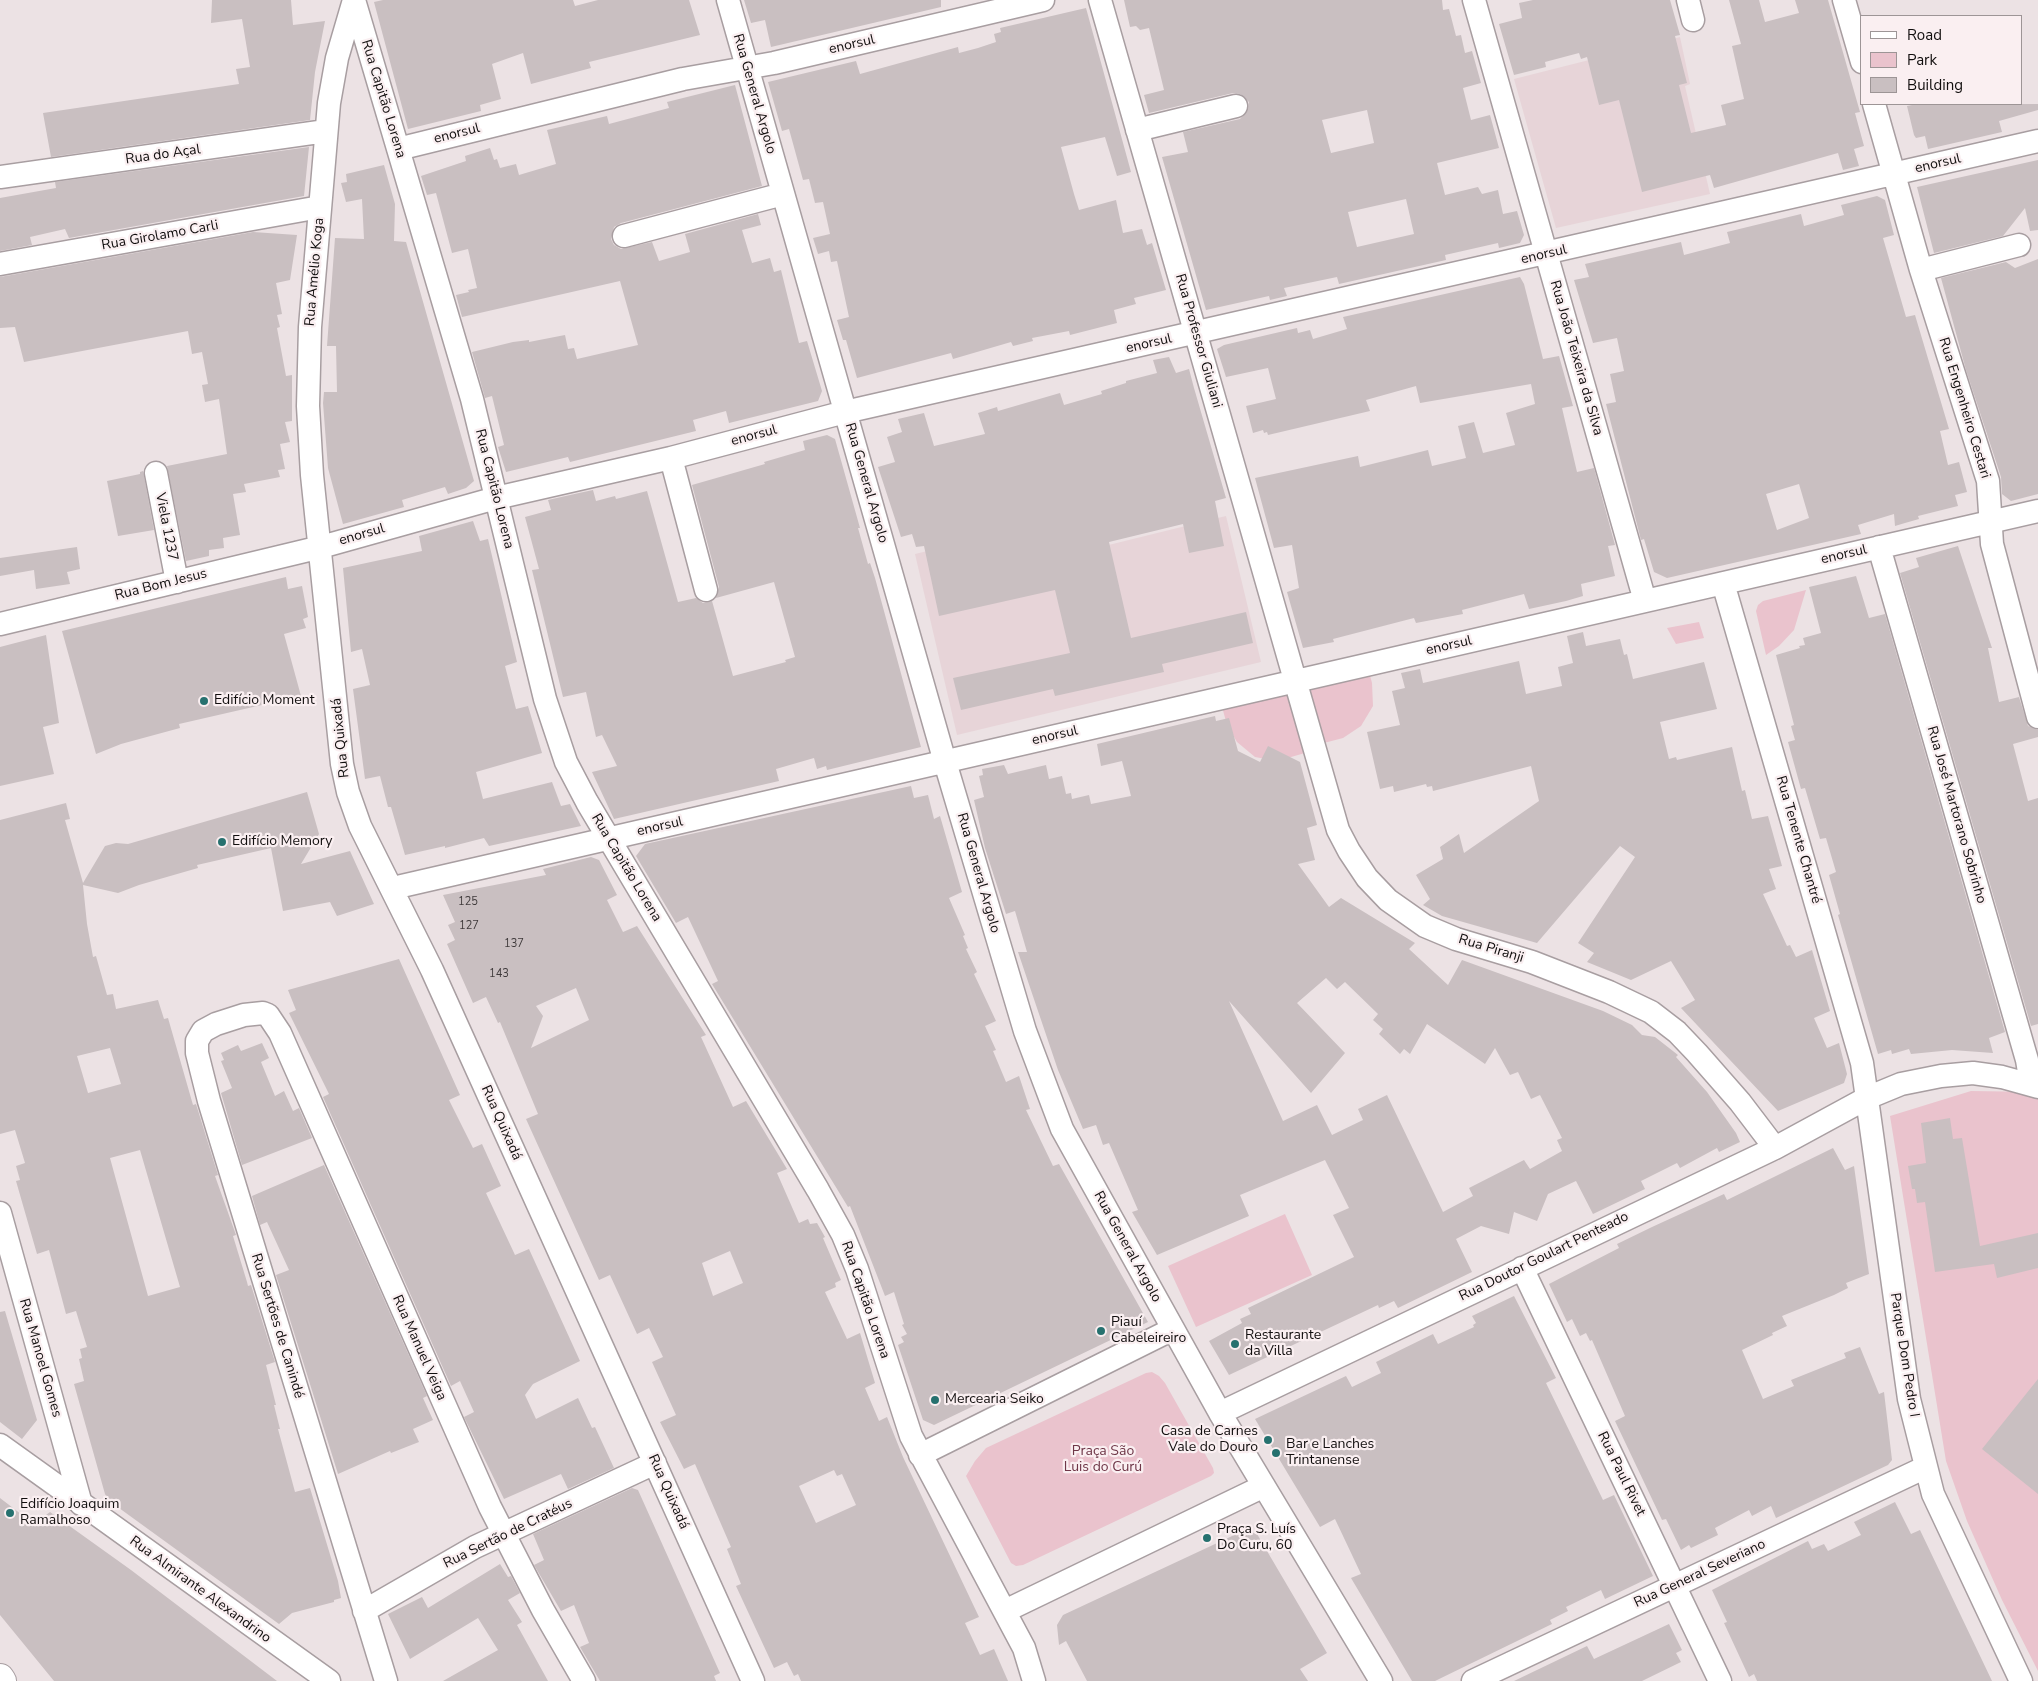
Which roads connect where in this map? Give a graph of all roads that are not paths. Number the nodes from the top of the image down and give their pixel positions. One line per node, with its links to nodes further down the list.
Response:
1 (354, 0): 13 (street, Rua Amélio Koga); 15 (street, Rua Capitão Lorena)
2 (728, 0): 9 (street, Rua General Argolo)
3 (1043, 0): 7 (street, enorsul)
4 (1100, 0): 12 (street, Rua Professor Giuliani)
5 (1474, 0): 22 (street, Rua João Teixeira da Silva)
6 (1844, 0): 8 (street)
7 (1010, 4): 9 (street, enorsul)
8 (1860, 55)
9 (746, 68): 15 (street, enorsul); 18 (street, Rua General Argolo)
10 (1874, 105): 16 (street, Rua Engenheiro Cestari)
11 (1236, 106): 12 (street)
12 (1137, 130): 25 (street, Rua Professor Giuliani)
13 (326, 132): 17 (street, Rua do Açal); 19 (street, Rua Amélio Koga)
14 (2038, 141): 16 (street, enorsul)
15 (398, 149): 29 (street, Rua Capitão Lorena)
16 (1894, 174): 22 (street, enorsul); 24 (street, Rua Engenheiro Cestari)
17 (0, 177)
18 (783, 194): 20 (street); 26 (street, Rua General Argolo)
19 (320, 207): 23 (street, Rua Girolamo Carli); 32 (street, Rua Amélio Koga)
20 (624, 236)
21 (2019, 246): 24 (street)
22 (1547, 254): 25 (street, enorsul); 37 (street, Rua João Teixeira da Silva)
23 (0, 264)
24 (1921, 270): 31 (street, Rua Engenheiro Cestari)
25 (1196, 333): 26 (street, enorsul); 39 (street, Rua Professor Giuliani)
26 (846, 412): 27 (street, enorsul); 41 (street, Rua General Argolo)
27 (671, 458): 29 (street, enorsul); 36 (street)
28 (156, 473): 34 (street, Viela 1237)
29 (496, 498): 32 (street, enorsul); 42 (street, Rua Capitão Lorena)
30 (2038, 511): 31 (street, enorsul)
31 (1989, 522): 33 (street, enorsul); 40 (street, Rua Engenheiro Cestari)
32 (321, 547): 34 (street, Rua Bom Jesus); 43 (street, Rua Quixadá)
33 (1879, 547): 35 (street, enorsul); 45 (street, Rua José Martorano Sobrinho)
34 (176, 582): 38 (street, Rua Bom Jesus)
35 (1723, 583): 37 (street, enorsul); 46 (street, Rua Tenente Chantré)
36 (706, 590)
37 (1645, 601): 39 (street, enorsul)
38 (0, 624)
39 (1296, 681): 41 (street, enorsul); 47 (street, Rua Piranji)
40 (2038, 716)
41 (945, 762): 42 (street, enorsul); 50 (street, Rua General Argolo)
42 (608, 838): 43 (street, enorsul); 53 (street, Rua Capitão Lorena)
43 (393, 888): 54 (street, Rua Quixadá)
44 (263, 1013): 58 (street, Rua Manuel Veiga); 60 (street, Rua Sertões de Canindé)
45 (2035, 1085): 46 (street, Rua Doutor Goulart Penteado)
46 (1867, 1098): 47 (street, Rua Doutor Goulart Penteado); 55 (street, Parque Dom Pedro I)
47 (1775, 1148): 49 (street, Rua Doutor Goulart Penteado)
48 (0, 1212): 57 (street, Rua Manoel Gomes)
49 (1522, 1268): 51 (street, Rua Doutor Goulart Penteado); 59 (street, Rua Paul Rivet)
50 (1173, 1329): 51 (street, Rua General Argolo); 53 (street)
51 (1220, 1413): 56 (street, Rua General Argolo)
52 (0, 1445): 57 (street, Rua Almirante Alexandrino)
53 (920, 1455): 61 (street, Rua Capitão Lorena)
54 (655, 1463): 58 (street, Rua Sertão de Cratéus); 66 (street, Rua Quixadá)
55 (1926, 1467): 59 (street, Rua General Severiano); 71 (street, Parque Dom Pedro I)
56 (1264, 1486): 61 (street); 68 (street, Rua General Argolo)
57 (81, 1504): 62 (street, Rua Almirante Alexandrino)
58 (503, 1534): 60 (street, Rua Sertão de Cratéus); 65 (street, Rua Manuel Veiga)
59 (1674, 1586): 69 (street, Rua General Severiano); 70 (street, Rua Paul Rivet)
60 (364, 1610): 64 (street, Rua Sertões de Canindé)
61 (1005, 1611): 67 (street, Rua Capitão Lorena)
62 (306, 1674): 63 (street, Rua Almirante Alexandrino)
63 (329, 1681)
64 (386, 1681)
65 (584, 1681)
66 (753, 1681)
67 (1034, 1681)
68 (1381, 1681)
69 (1473, 1681)
70 (1720, 1681)
71 (2021, 1681)

